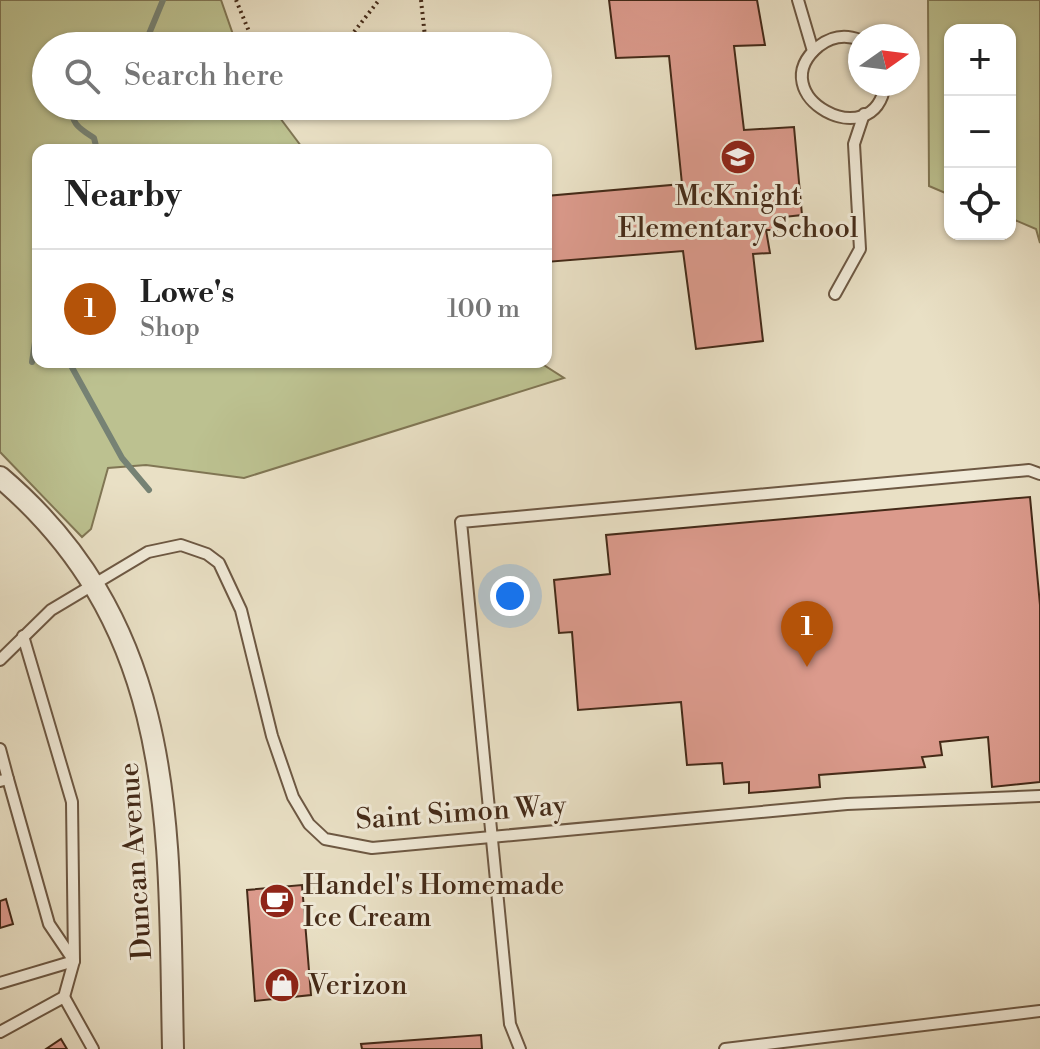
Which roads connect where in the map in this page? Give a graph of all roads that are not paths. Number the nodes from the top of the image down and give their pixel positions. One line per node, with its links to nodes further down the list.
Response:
1 (798, 0): 3 (lane)
2 (848, 38): 3 (lane)
3 (813, 51): 5 (lane)
4 (880, 96): 5 (lane)
5 (864, 114): 6 (lane)
6 (835, 294)
7 (1040, 474): 15 (lane)
8 (0, 477): 9 (street, Duncan Avenue)
9 (92, 585): 10 (lane, Saint Simon Way); 15 (lane, Saint Simon Way); 22 (street, Duncan Avenue)
10 (23, 636): 11 (lane, Saint Simon Way); 16 (lane)
11 (0, 660)
12 (0, 749): 13 (lane)
13 (4, 780): 16 (lane)
14 (1040, 796): 15 (lane, Saint Simon Way)
15 (492, 836): 23 (lane)
16 (74, 961): 17 (lane); 18 (lane)
17 (0, 983)
18 (64, 997): 20 (lane); 21 (lane)
19 (1040, 1011): 24 (lane)
20 (0, 1032)
21 (93, 1049)
22 (173, 1049)
23 (520, 1049)
24 (725, 1049)

